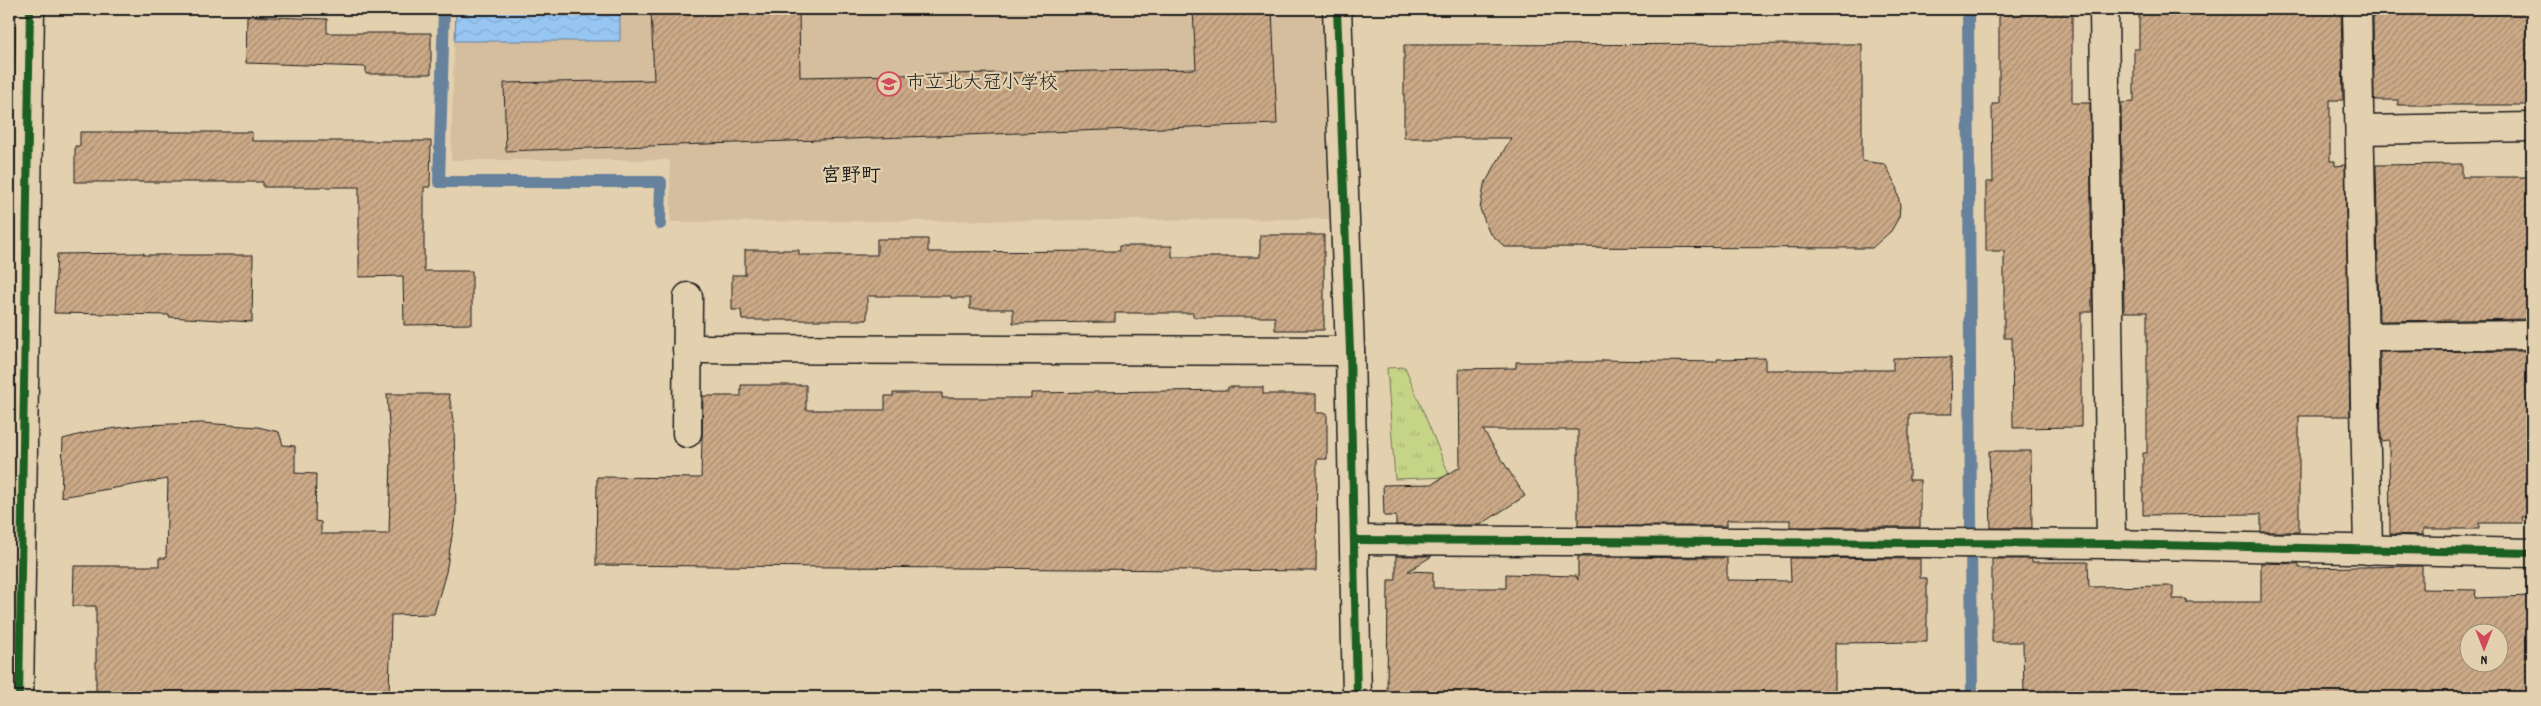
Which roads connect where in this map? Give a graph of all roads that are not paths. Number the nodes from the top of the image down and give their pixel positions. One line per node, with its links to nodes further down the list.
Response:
1 (30, 9): 17 (street)
2 (1337, 9): 11 (street)
3 (2104, 9): 14 (street)
4 (2357, 9): 6 (street)
5 (2532, 127): 6 (street)
6 (2360, 130): 9 (street)
7 (688, 297): 10 (street)
8 (2532, 335): 9 (street)
9 (2364, 337): 15 (street)
10 (687, 349): 11 (street); 12 (street)
11 (1350, 351): 13 (street)
12 (687, 432)
13 (1355, 540): 14 (street); 18 (street)
14 (2111, 544): 15 (street)
15 (2368, 550): 16 (street)
16 (2532, 553)
17 (19, 697)
18 (1357, 697)

